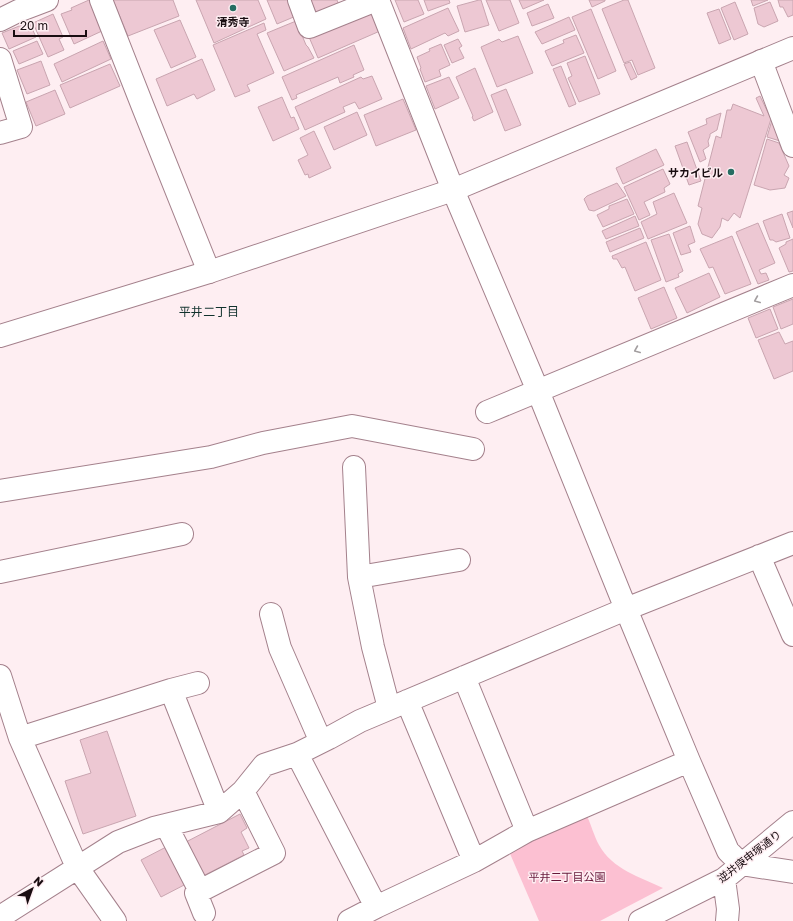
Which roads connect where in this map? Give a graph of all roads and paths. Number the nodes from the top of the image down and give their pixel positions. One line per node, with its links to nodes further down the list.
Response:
1 (47, 0): 5 (street)
2 (102, 0): 12 (street)
3 (299, 0): 4 (street)
4 (377, 0): 11 (street)
5 (12, 11)
6 (793, 48): 8 (street)
7 (0, 59): 9 (street)
8 (761, 60): 10 (street); 11 (street)
9 (0, 133)
10 (793, 146)
11 (453, 190): 12 (street); 15 (street)
12 (209, 272): 14 (street)
13 (793, 285): 15 (street, one-way to 15)
14 (0, 336)
15 (538, 391): 16 (street); 26 (street)
16 (487, 412)
17 (473, 449): 19 (street)
18 (354, 467): 25 (street)
19 (0, 491)
20 (182, 534): 24 (street)
21 (793, 543): 22 (street)
22 (759, 556): 26 (street); 28 (street)
23 (459, 560): 25 (street)
24 (0, 572)
25 (359, 577): 33 (street)
26 (626, 609): 30 (street); 37 (street)
27 (271, 614): 35 (street)
28 (793, 635)
29 (0, 676): 34 (street)
30 (464, 677): 33 (street); 42 (street)
31 (198, 683): 32 (street)
32 (171, 690): 34 (street); 39 (street)
33 (398, 704): 35 (street); 43 (street)
34 (20, 738): 45 (street)
35 (321, 742): 36 (street)
36 (297, 754): 38 (street); 49 (street)
37 (689, 761): 42 (street); 44 (street)
38 (243, 790): 39 (street); 48 (street)
39 (219, 812): 41 (street)
40 (793, 822): 44 (street, 逆井庚申塚通り)
41 (166, 825): 45 (street); 48 (street)
42 (527, 831): 43 (street)
43 (474, 861): 49 (street)
44 (741, 864): 46 (street); 47 (street, 逆井庚申塚通り)
45 (77, 867): 51 (street); 52 (street)
46 (793, 872)
47 (724, 879): 54 (street, 逆井庚申塚通り); 55 (street)
48 (200, 891): 50 (street)
49 (376, 907): 53 (street)
50 (204, 913)
51 (0, 916)
52 (115, 921)
53 (349, 921)
54 (640, 921)
55 (726, 921)

